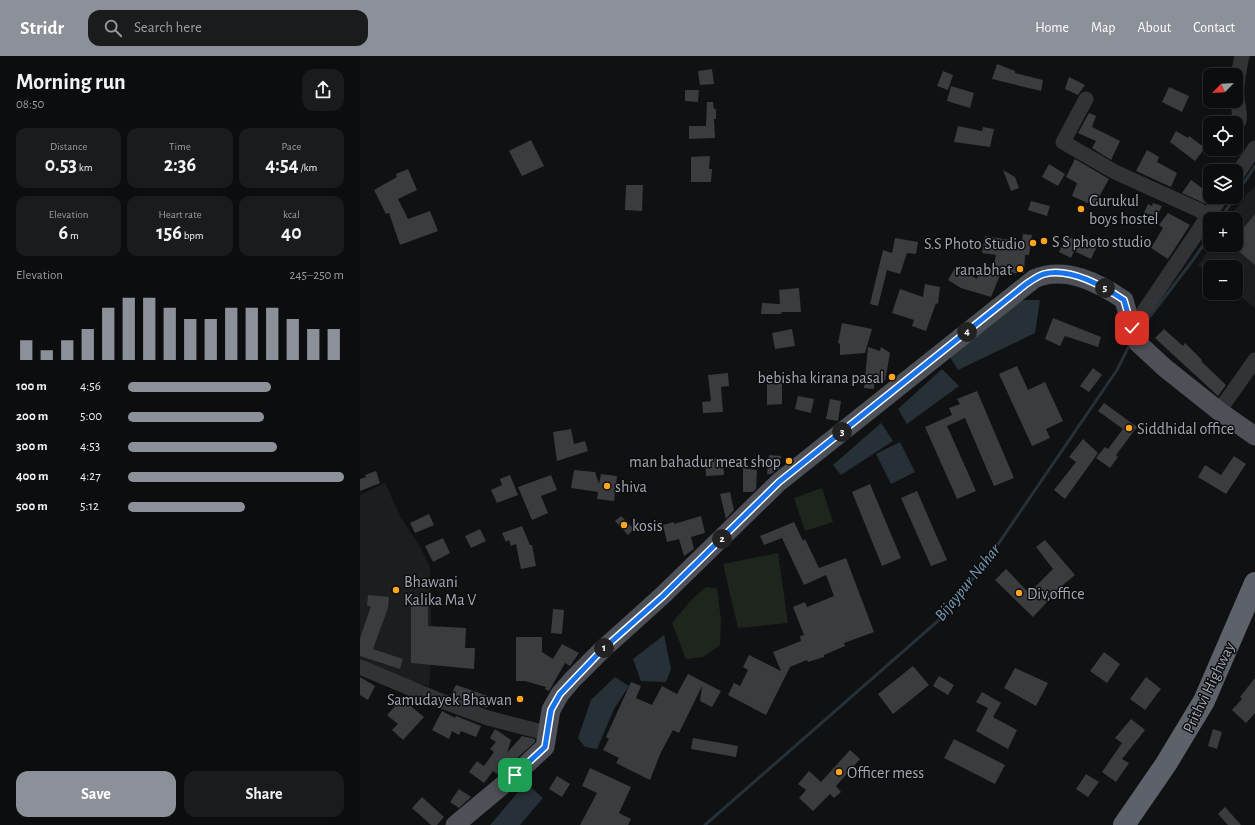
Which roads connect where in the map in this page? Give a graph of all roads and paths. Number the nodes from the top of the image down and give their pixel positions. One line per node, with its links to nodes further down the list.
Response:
1 (1242, 56): 3 (street)
2 (1086, 99): 6 (street)
3 (1240, 116)
4 (1255, 148): 5 (street)
5 (1243, 166)
6 (1203, 213)
7 (1203, 223): 8 (street)
8 (1132, 328): 10 (main road); 14 (main road)
9 (1255, 360): 10 (street)
10 (1219, 411): 11 (main road)
11 (1255, 436)
12 (1255, 583): 16 (highway, Prithvi Highway)
13 (360, 667): 14 (street)
14 (546, 733): 15 (main road)
15 (455, 825)
16 (1124, 825)

